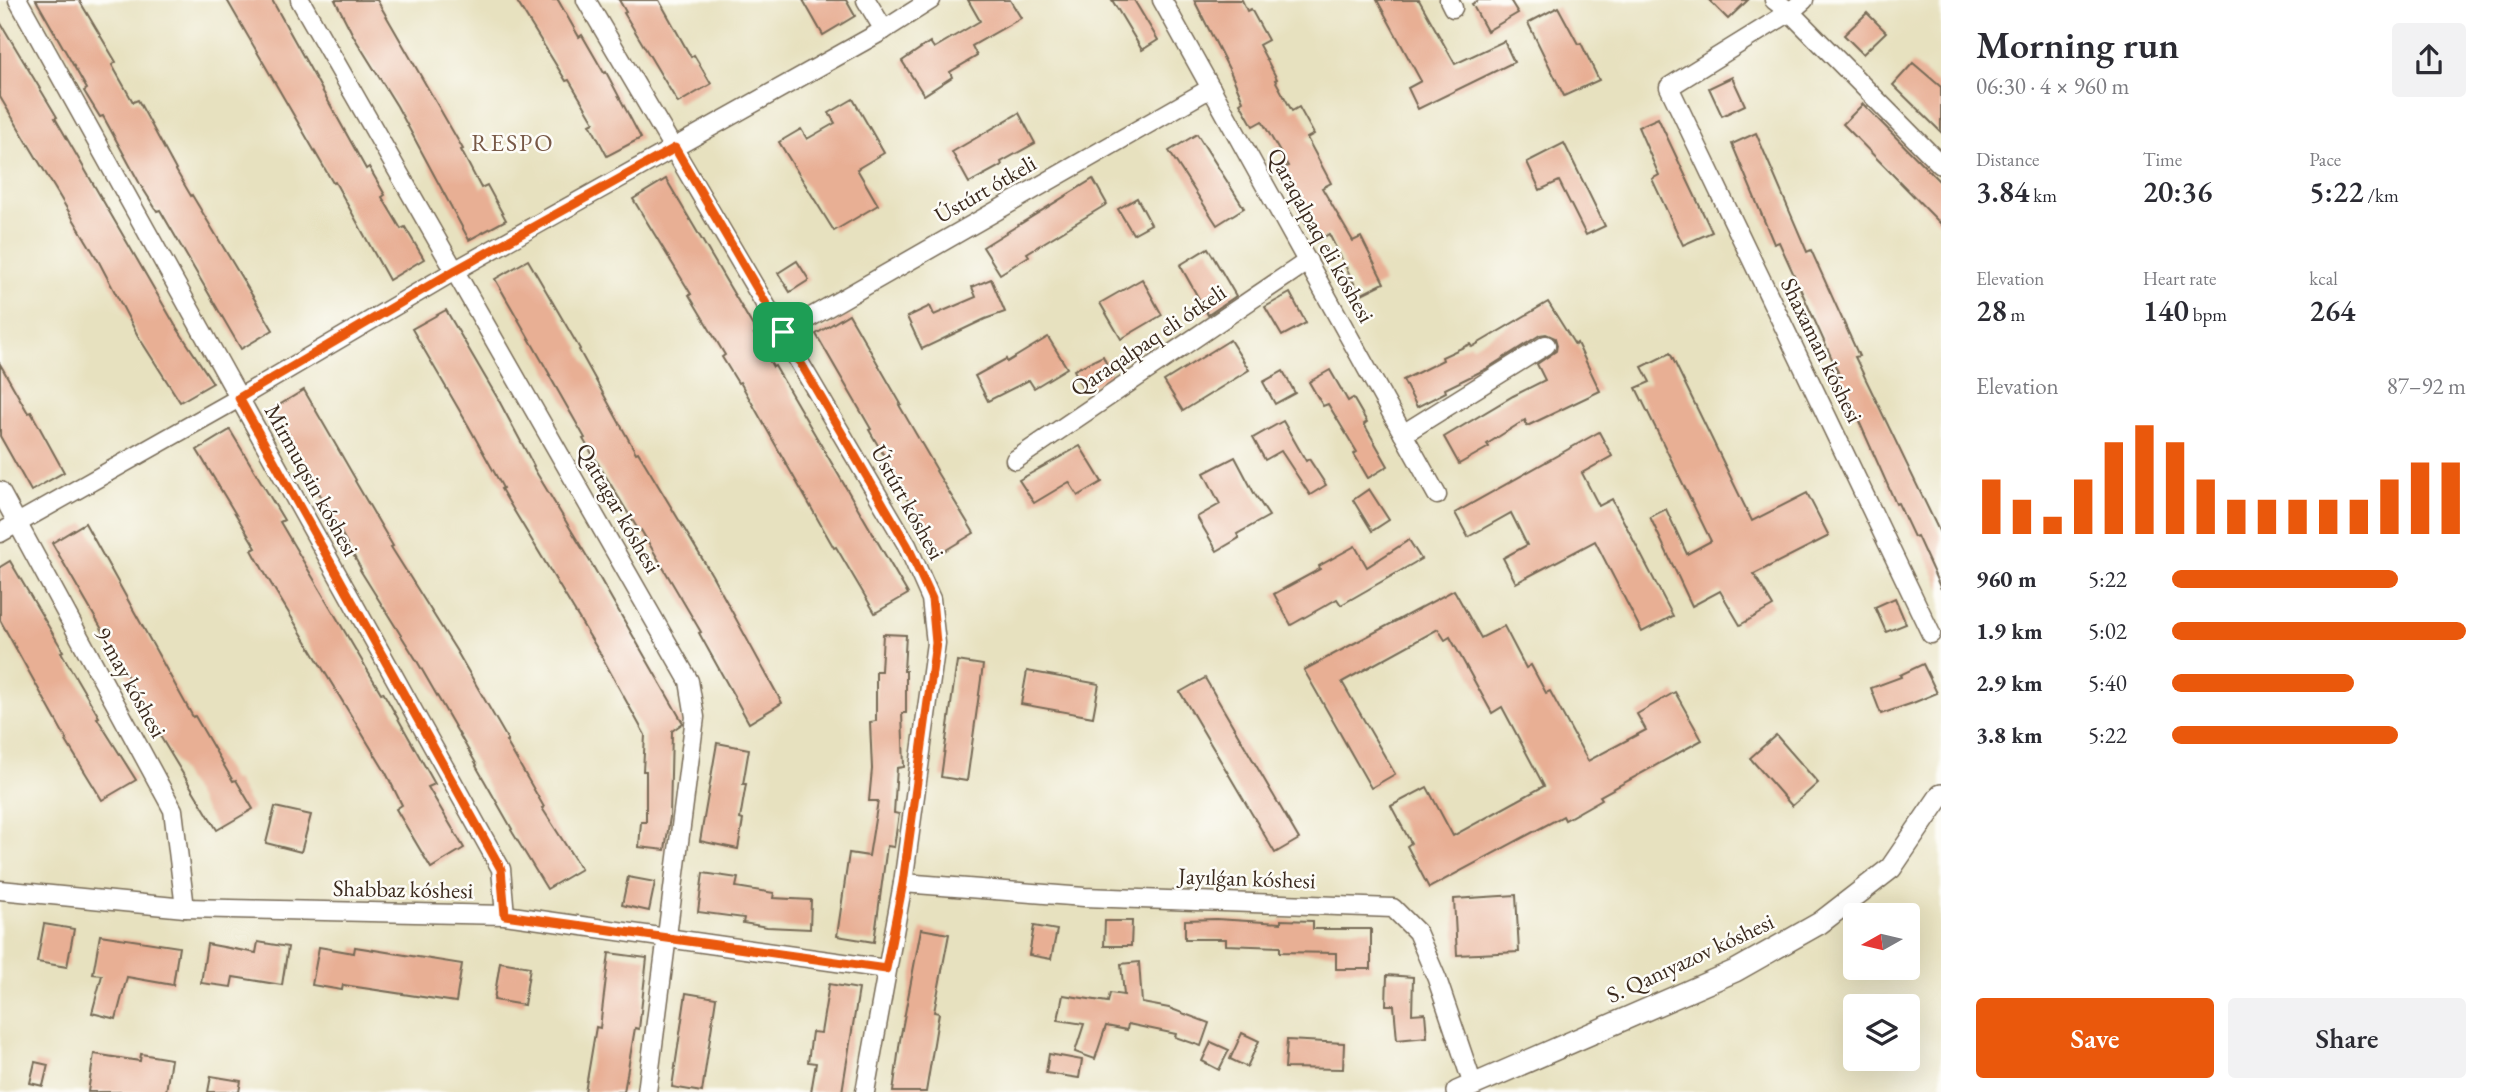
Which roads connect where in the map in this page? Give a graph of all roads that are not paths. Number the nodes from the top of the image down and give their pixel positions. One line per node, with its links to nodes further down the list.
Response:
1 (18, 0): 18 (street, Mirmuqsin kóshesi)
2 (300, 0): 15 (street, Qattagar kóshesi)
3 (586, 0): 12 (street, Ústúrt kóshesi)
4 (866, 0): 10 (street)
5 (931, 0): 10 (street)
6 (1162, 0): 11 (street, Qaraqalpaq eli kóshesi)
7 (1774, 0): 9 (street)
8 (1804, 0): 9 (street)
9 (1790, 12): 13 (street); 25 (street, Shaxaman kóshesi)
10 (884, 30): 12 (street)
11 (1211, 88): 14 (street, Qaraqalpaq eli kóshesi); 16 (street, Ústúrt ótkeli)
12 (675, 148): 15 (street); 16 (street, Ústúrt kóshesi)
13 (1941, 165)
14 (1307, 261): 19 (street, Qaraqalpaq eli kóshesi); 20 (street, Qaraqalpaq eli ótkeli)
15 (456, 270): 18 (street); 31 (street, Qattagar kóshesi)
16 (783, 332): 27 (street, Ústúrt kóshesi)
17 (1546, 345): 19 (street)
18 (239, 398): 23 (street); 30 (street, Mirmuqsin kóshesi)
19 (1403, 434): 22 (street, Qaraqalpaq eli kóshesi)
20 (1015, 460)
21 (0, 491): 23 (street, 9-may kóshesi)
22 (1437, 495)
23 (17, 523): 24 (street); 29 (street, 9-may kóshesi)
24 (0, 533)
25 (1931, 634)
26 (1940, 799): 33 (street, S. Qanıyazov kóshesi)
27 (903, 883): 32 (street, Ústúrt kóshesi); 33 (street, Jayılǵan kóshesi)
28 (0, 890): 29 (street, Shabbaz kóshesi)
29 (185, 908): 30 (street, Shabbaz kóshesi)
30 (505, 915): 31 (street, Shabbaz kóshesi)
31 (667, 939): 32 (street, Shabbaz kóshesi); 34 (street, Qattagar kóshesi)
32 (886, 969): 35 (street, Ústúrt kóshesi)
33 (1465, 1088)
34 (647, 1092)
35 (865, 1092)

